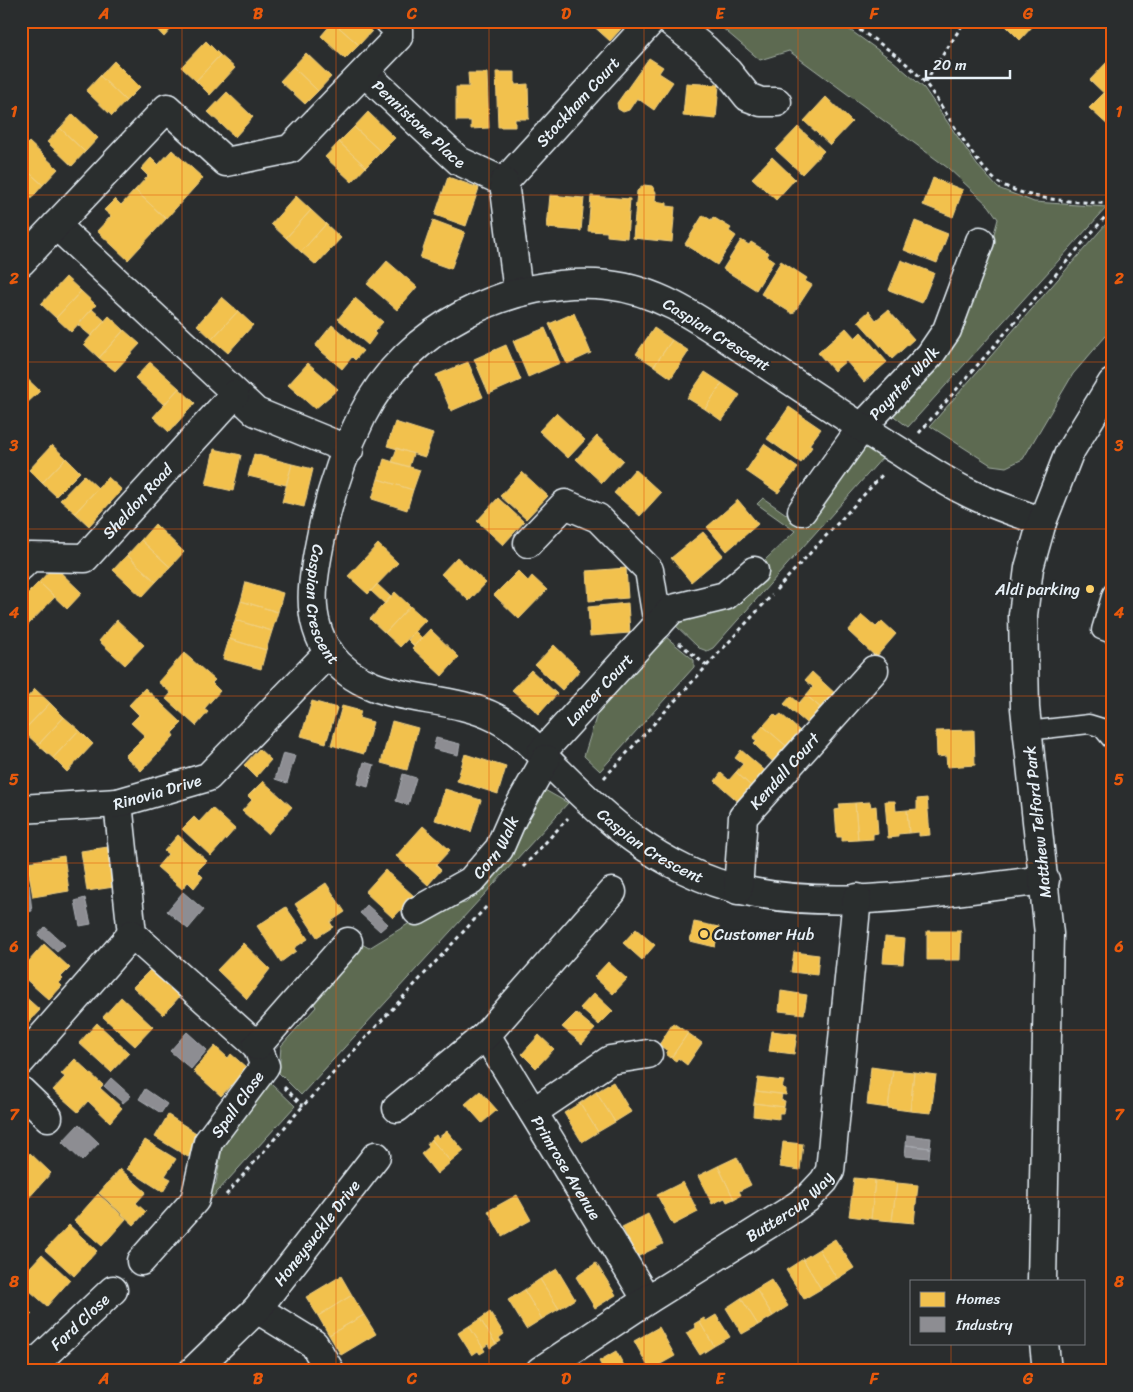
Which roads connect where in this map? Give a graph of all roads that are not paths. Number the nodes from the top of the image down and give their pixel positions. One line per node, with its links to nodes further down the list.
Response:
1 (389, 21): 4 (street)
2 (651, 21): 6 (street, Stockham Court)
3 (670, 21): 5 (street)
4 (365, 73): 6 (street, Pennistone Place); 7 (street, Pennistone Place)
5 (777, 102)
6 (504, 182): 10 (street)
7 (56, 225): 9 (street, Pennistone Place); 12 (street)
8 (980, 241): 13 (street, Paynter Walk)
9 (21, 262)
10 (518, 292): 13 (street, Caspian Crescent); 14 (street, Caspian Crescent)
11 (1112, 383): 16 (street, Matthew Telford Park)
12 (235, 394): 14 (street); 18 (street, Sheldon Road)
13 (862, 427): 15 (street, Paynter Walk); 16 (street, Caspian Crescent)
14 (349, 450): 23 (street, Caspian Crescent)
15 (802, 511)
16 (1042, 522): 25 (street, Matthew Telford Park)
17 (528, 543): 21 (street)
18 (21, 566)
19 (754, 570): 21 (street, Lancer Court)
20 (1112, 593): 22 (lane)
21 (658, 625): 27 (street, Lancer Court)
22 (1112, 634)
23 (329, 652): 27 (street, Caspian Crescent); 28 (street, Rinovia Drive)
24 (874, 670): 31 (street, Kendall Court)
25 (1027, 731): 26 (lane); 30 (street, Matthew Telford Park)
26 (1110, 734)
27 (544, 756): 31 (street, Caspian Crescent); 34 (street, Corn Walk)
28 (118, 803): 29 (street, Rinovia Drive); 35 (street)
29 (21, 809)
30 (1045, 880): 33 (street, Caspian Crescent); 47 (street, Matthew Telford Park)
31 (738, 890): 33 (street, Caspian Crescent)
32 (612, 892): 37 (street)
33 (857, 898): 49 (street, Buttercup Way)
34 (417, 911)
35 (132, 934): 38 (street, Spall Close); 40 (street)
36 (348, 942): 38 (street, Spall Close)
37 (486, 1035): 42 (street); 43 (street, Primrose Avenue)
38 (257, 1046): 46 (street, Spall Close)
39 (648, 1054): 43 (street)
40 (21, 1061)
41 (21, 1091): 44 (street)
42 (397, 1108)
43 (532, 1112): 49 (street, Primrose Avenue)
44 (48, 1117)
45 (376, 1156): 50 (street, Honeysuckle Drive)
46 (141, 1261)
47 (1042, 1280)
48 (112, 1290): 52 (street, Ford Close)
49 (647, 1300): 55 (street, Buttercup Way)
50 (257, 1309): 53 (street, Honeysuckle Drive); 54 (street)
51 (1044, 1344): 56 (street)
52 (21, 1367)
53 (193, 1371)
54 (330, 1371)
55 (540, 1371)
56 (1046, 1371)

